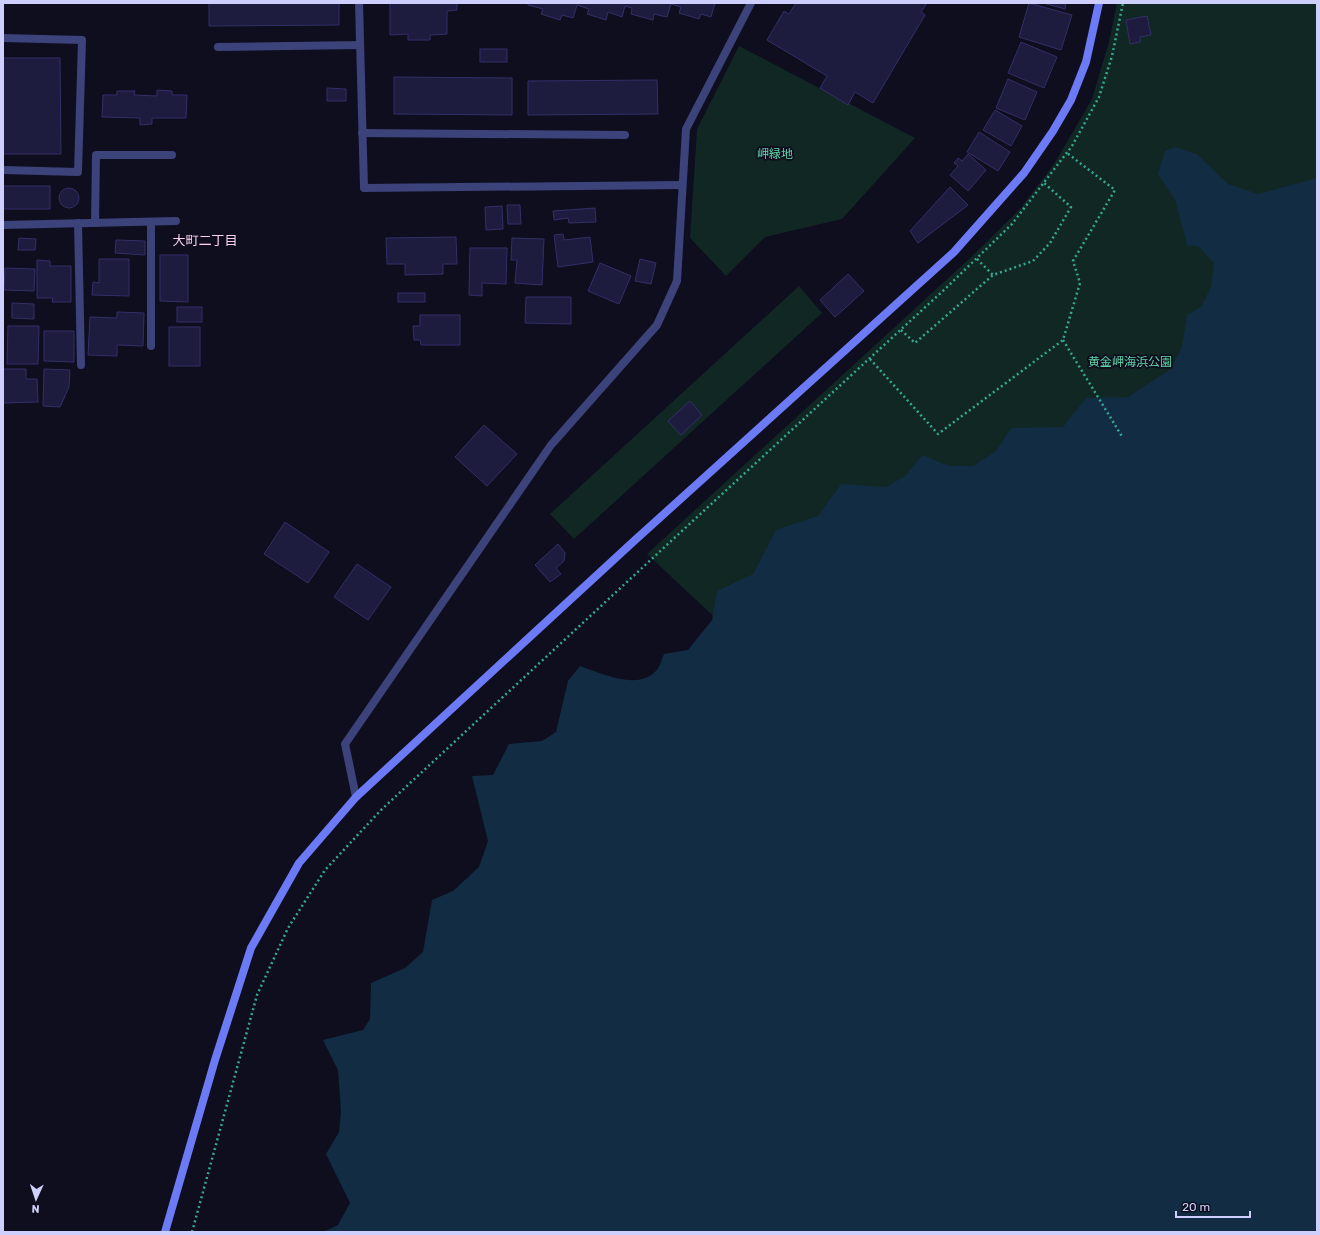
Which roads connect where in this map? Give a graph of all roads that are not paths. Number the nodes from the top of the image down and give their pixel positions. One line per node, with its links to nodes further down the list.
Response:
1 (359, 3): 5 (street)
2 (751, 3): 11 (street)
3 (1098, 3): 19 (street)
4 (3, 38): 10 (street)
5 (360, 45): 6 (street); 7 (street)
6 (218, 47)
7 (362, 132): 8 (street); 11 (street)
8 (626, 135)
9 (172, 155): 15 (street)
10 (3, 170)
11 (682, 185): 19 (street)
12 (176, 221): 13 (street)
13 (151, 222): 15 (street); 17 (street)
14 (78, 223): 15 (street); 16 (street); 18 (street)
15 (95, 223)
16 (3, 225)
17 (151, 346)
18 (81, 365)
19 (356, 797): 20 (street)
20 (165, 1232)

